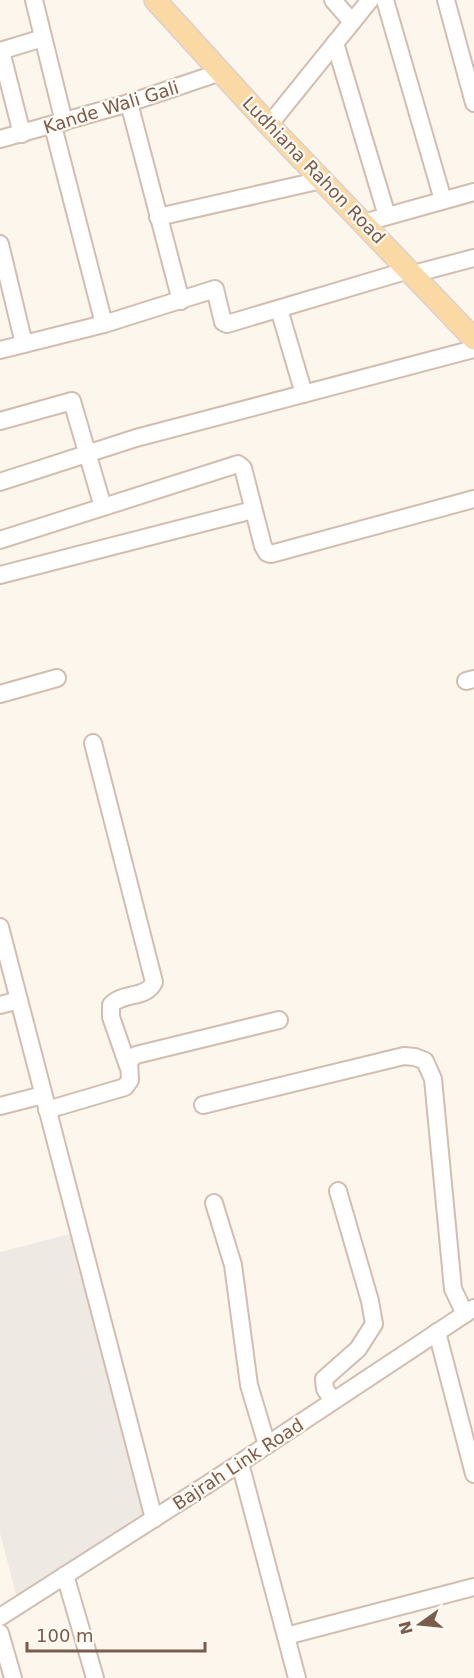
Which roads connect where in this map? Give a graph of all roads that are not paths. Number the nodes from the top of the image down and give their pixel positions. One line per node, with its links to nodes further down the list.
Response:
1 (34, 0): 8 (street)
2 (155, 0): 11 (main road, Ludhiana Rahon Road)
3 (333, 0): 7 (street)
4 (370, 0): 7 (street)
5 (384, 0): 20 (street)
6 (446, 0): 13 (street)
7 (352, 22): 9 (street)
8 (43, 38): 10 (street); 14 (street)
9 (335, 43): 15 (street); 21 (street)
10 (1, 51): 16 (street)
11 (221, 72): 12 (street, Kande Wali Gali); 15 (main road, Ludhiana Rahon Road)
12 (129, 103): 14 (street, Kande Wali Gali); 22 (street)
13 (474, 103)
14 (58, 124): 16 (street, Kande Wali Gali); 29 (street)
15 (269, 125): 18 (main road, Ludhiana Rahon Road)
16 (22, 134): 17 (street, Kande Wali Gali)
17 (0, 140)
18 (322, 180): 22 (street); 23 (main road, Ludhiana Rahon Road)
19 (474, 192): 20 (street)
20 (443, 200): 21 (street)
21 (387, 216): 23 (street)
22 (158, 217): 27 (street)
23 (363, 223): 26 (main road, Ludhiana Rahon Road)
24 (0, 244): 31 (street)
25 (474, 258): 26 (street)
26 (411, 272): 28 (street); 30 (main road, Ludhiana Rahon Road)
27 (181, 301): 28 (street); 29 (street)
28 (279, 309): 34 (street)
29 (104, 324): 31 (street)
30 (474, 339)
31 (24, 344): 33 (street)
32 (474, 349): 34 (street)
33 (0, 350)
34 (304, 394): 36 (street)
35 (0, 422): 36 (street)
36 (88, 453): 37 (street); 39 (street)
37 (0, 482)
38 (474, 499): 40 (street)
39 (103, 507): 40 (street); 41 (street)
40 (253, 510): 42 (street)
41 (0, 540)
42 (0, 575)
43 (57, 678): 44 (street)
44 (0, 694)
45 (93, 743): 50 (street)
46 (0, 927): 47 (street)
47 (19, 1000): 48 (street); 51 (street)
48 (0, 1005)
49 (279, 1020): 50 (street)
50 (128, 1066): 51 (street)
51 (45, 1103): 53 (street); 62 (street)
52 (203, 1105): 56 (street)
53 (0, 1106)
54 (338, 1191): 58 (street)
55 (214, 1203): 59 (street)
56 (469, 1311): 57 (street, Bajrah Link Road)
57 (437, 1332): 58 (street, Bajrah Link Road); 61 (street)
58 (333, 1401): 59 (street, Bajrah Link Road)
59 (267, 1445): 60 (street, Bajrah Link Road)
60 (240, 1463): 62 (street, Bajrah Link Road); 67 (street)
61 (474, 1474)
62 (154, 1519): 63 (street, Bajrah Link Road)
63 (65, 1575): 65 (street, Bajrah Link Road); 69 (street)
64 (474, 1587): 67 (street)
65 (0, 1617)
66 (0, 1633): 68 (street)
67 (286, 1636): 70 (street)
68 (13, 1678)
69 (95, 1678)
70 (297, 1678)

